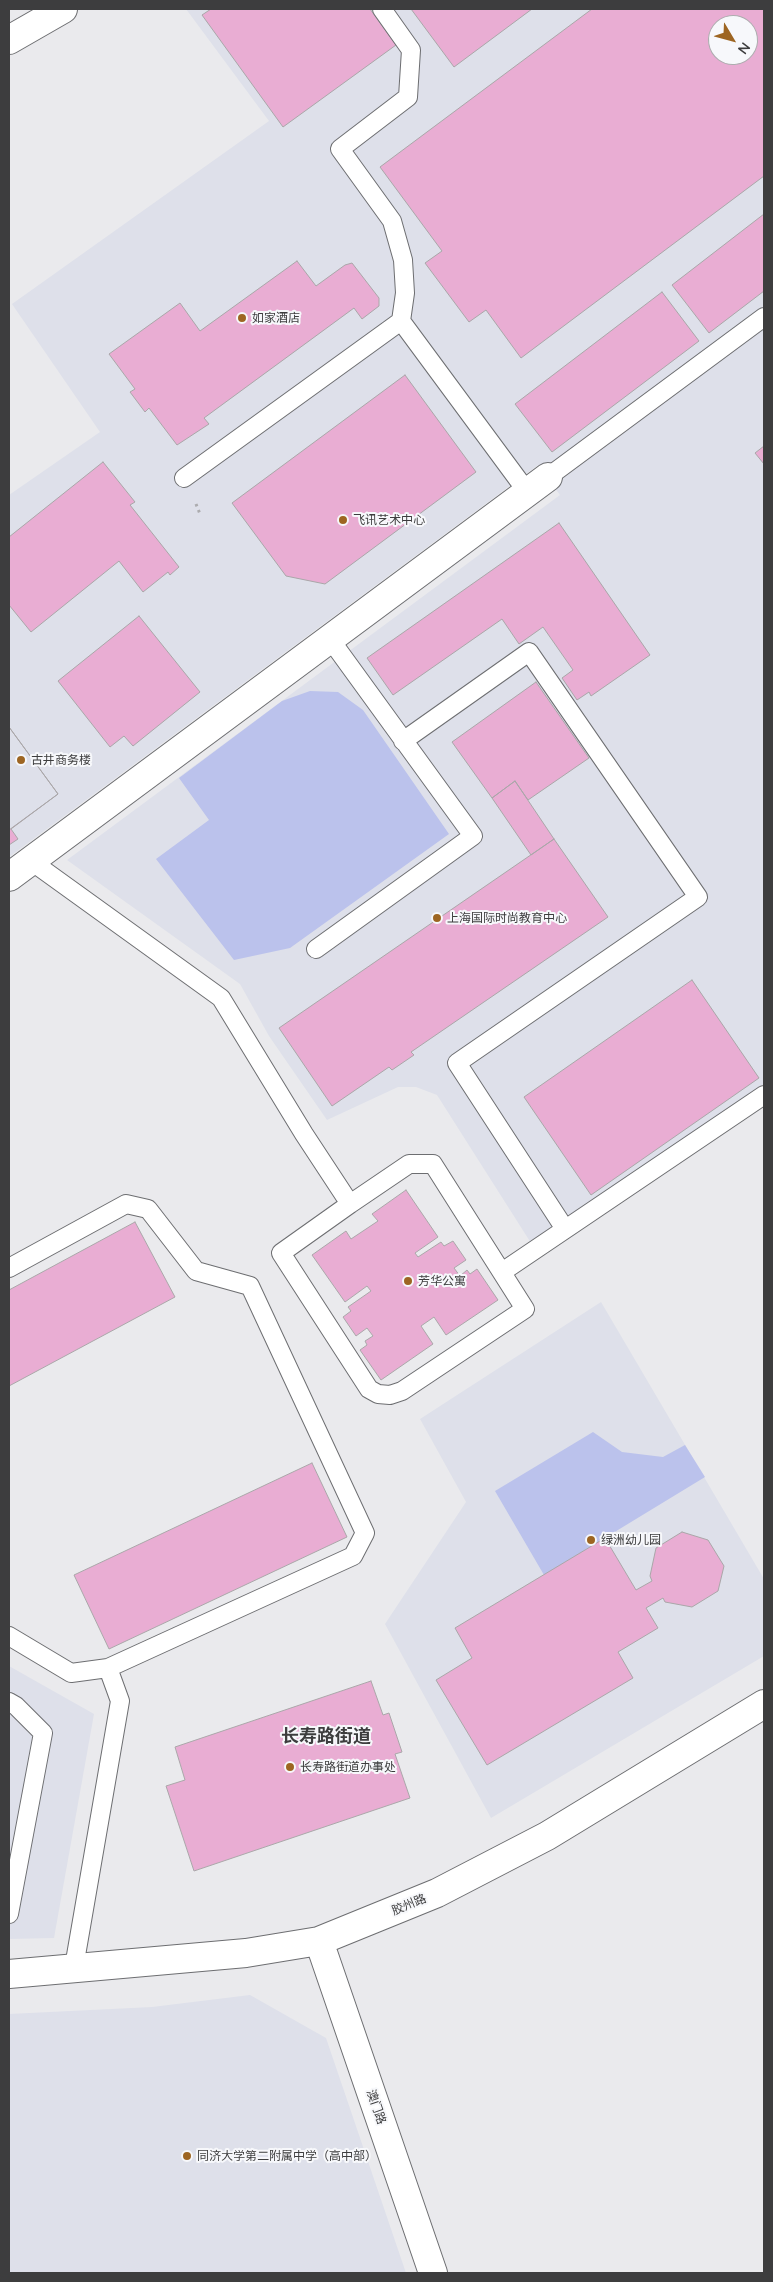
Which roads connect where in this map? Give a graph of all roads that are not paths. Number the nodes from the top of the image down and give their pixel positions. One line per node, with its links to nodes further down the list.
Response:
1 (63, 9): 3 (street)
2 (382, 9): 5 (lane)
3 (9, 40)
4 (764, 317): 7 (lane)
5 (401, 322): 6 (lane); 7 (lane)
6 (184, 478)
7 (538, 485): 8 (street)
8 (330, 639): 9 (lane); 10 (street)
9 (403, 741): 12 (lane); 15 (lane)
10 (31, 861): 11 (street); 14 (lane)
11 (9, 877)
12 (316, 949)
13 (764, 1095): 15 (lane)
14 (350, 1204): 17 (lane); 17 (lane)
15 (566, 1229): 17 (lane)
16 (9, 1268): 19 (lane)
17 (502, 1272)
18 (9, 1636): 19 (lane)
19 (108, 1668): 24 (lane)
20 (9, 1702): 22 (lane)
21 (764, 1704): 23 (street, 胶州路)
22 (9, 1914)
23 (319, 1941): 24 (street, 胶州路); 26 (street, 澳门路)
24 (74, 1967): 25 (street, 胶州路)
25 (9, 1974)
26 (433, 2273)

